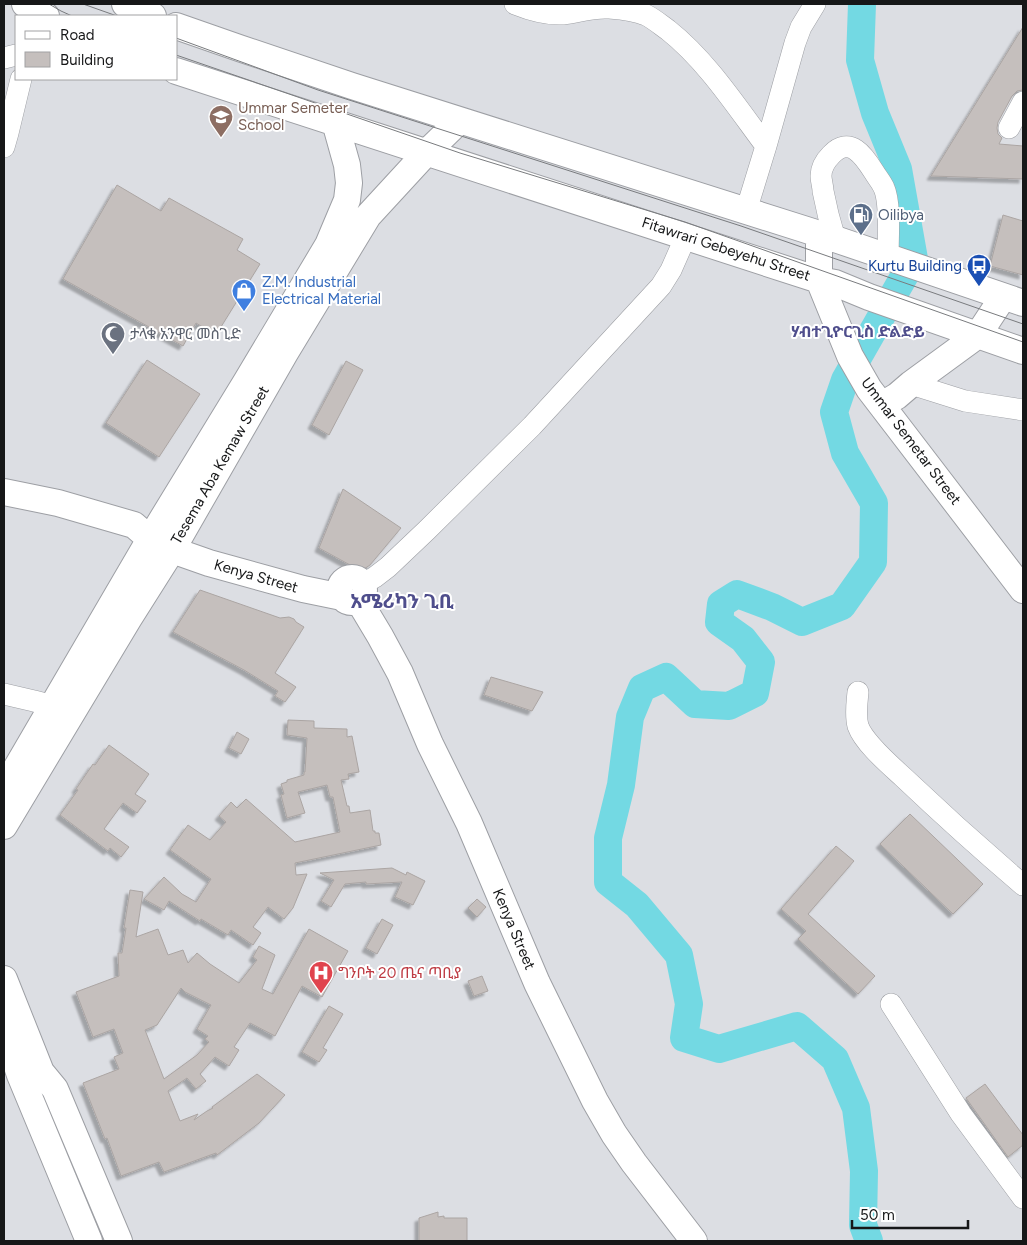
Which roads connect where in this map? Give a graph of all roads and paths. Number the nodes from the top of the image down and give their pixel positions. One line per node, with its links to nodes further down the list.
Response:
1 (25, 4): 5 (main road)
2 (125, 4): 6 (main road)
3 (515, 4): 15 (street)
4 (815, 4): 15 (street)
5 (44, 15)
6 (151, 15)
7 (178, 27): 11 (main road)
8 (178, 72): 12 (main road, Fitawrari Gebeyehu Street)
9 (21, 80): 16 (street)
10 (1023, 102): 13 (street)
11 (459, 121): 14 (main road); 17 (main road, Tesema Aba Kemaw Street)
12 (335, 122): 17 (main road, Fitawrari Gebeyehu Street); 31 (main road, Tesema Aba Kemaw Street)
13 (1008, 128)
14 (519, 139): 18 (main road); 19 (main road)
15 (766, 146): 19 (street)
16 (4, 147)
17 (426, 153): 18 (main road, Fitawrari Gebeyehu Street); 31 (main road, Tesema Aba Kemaw Street)
18 (511, 180): 20 (main road, Fitawrari Gebeyehu Street)
19 (746, 211): 21 (main road)
20 (686, 236): 23 (main road, Fitawrari Gebeyehu Street); 32 (street)
21 (827, 237): 22 (main road); 22 (street); 23 (main road)
22 (892, 258): 24 (main road)
23 (819, 280): 25 (main road, Fitawrari Gebeyehu Street); 28 (main road, Ummar Semetar Street)
24 (1013, 300): 25 (main road)
25 (978, 335): 26 (main road, Fitawrari Gebeyehu Street); 27 (main road)
26 (1023, 351)
27 (911, 384): 28 (main road); 29 (street)
28 (876, 397): 33 (main road, Ummar Semetar Street)
29 (1023, 410)
30 (4, 492): 31 (main road, Kenya Street)
31 (158, 536): 32 (main road, Kenya Street); 36 (main road, Tesema Aba Kemaw Street)
32 (352, 590): 47 (main road, Kenya Street)
33 (1023, 590)
34 (858, 692): 39 (street)
35 (4, 694): 36 (street)
36 (61, 711): 37 (main road, Tesema Aba Kemaw Street); 38 (main road, Tesema Aba Kemaw Street)
37 (7, 778)
38 (4, 826)
39 (1023, 885)
40 (4, 978): 43 (main road)
41 (891, 1004): 44 (street)
42 (4, 1028): 43 (main road)
43 (21, 1075): 45 (main road); 46 (main road)
44 (1023, 1198)
45 (89, 1241)
46 (119, 1241)
47 (694, 1241)

